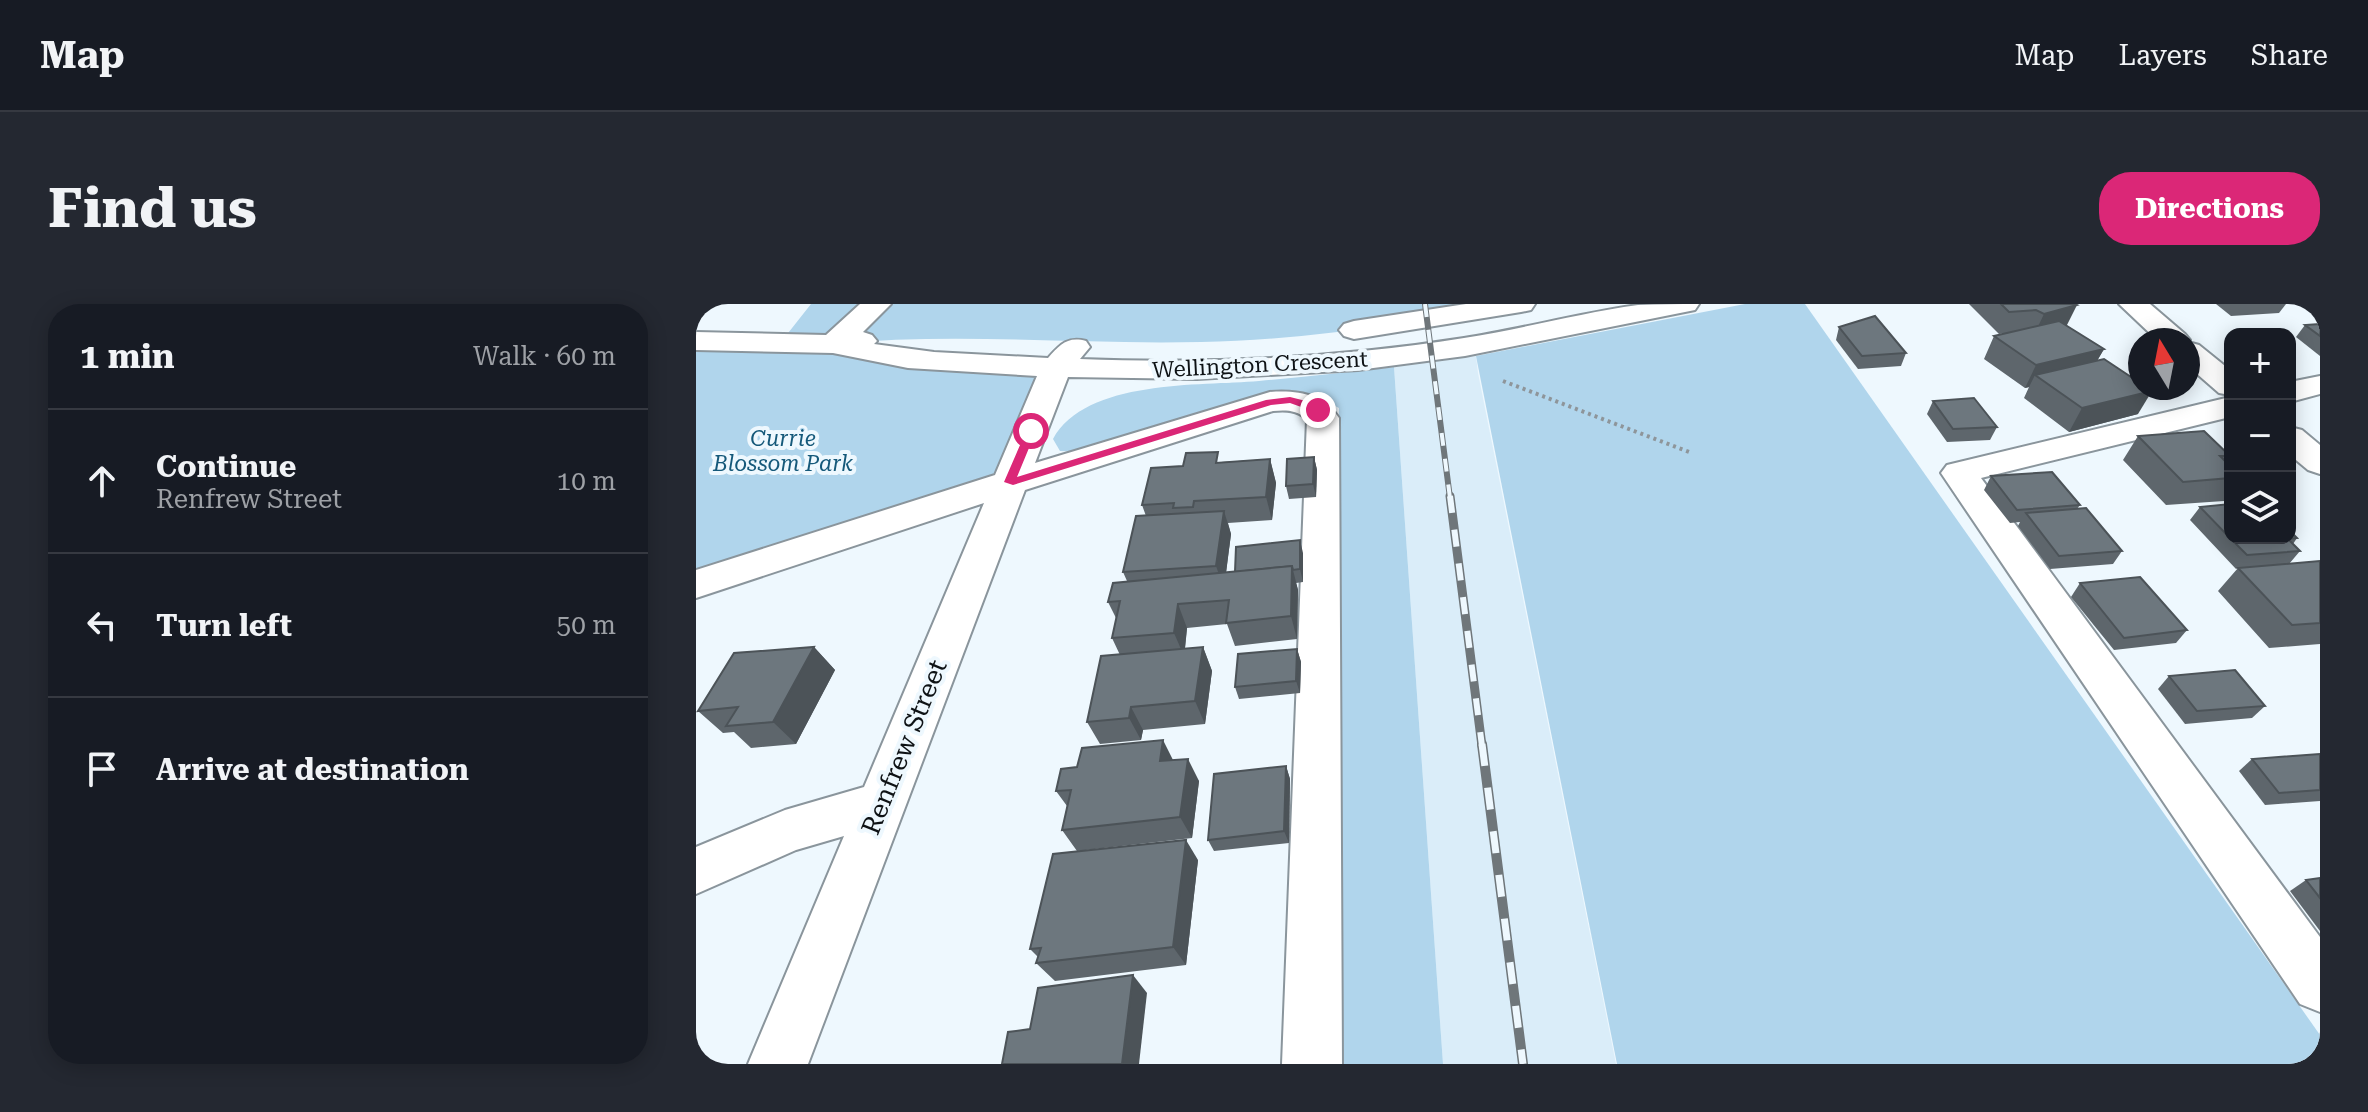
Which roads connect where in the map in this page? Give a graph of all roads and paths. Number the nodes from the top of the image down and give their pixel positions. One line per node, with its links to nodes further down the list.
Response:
1 (877, 304): 10 (street)
2 (1521, 304): 6 (street, Wellington Crescent)
3 (1685, 304): 13 (street, Wellington Crescent)
4 (2133, 304): 5 (street)
5 (2161, 328)
6 (1325, 333)
7 (696, 341): 10 (street, Wellington Crescent)
8 (1221, 341): 9 (street, Wellington Crescent)
9 (1078, 343): 10 (street, Wellington Crescent); 12 (street, Renfrew Street)
10 (833, 344): 12 (street, Wellington Crescent)
11 (2200, 361): 15 (street)
12 (1056, 368): 13 (street, Wellington Crescent); 19 (street, Renfrew Street)
13 (1166, 372): 19 (street, Renfrew Street)
14 (1493, 377): 21 (path)
15 (2224, 381)
16 (2320, 385): 17 (street)
17 (2296, 391)
18 (2224, 408): 27 (street)
19 (1031, 431): 23 (street, Renfrew Street)
20 (2296, 442): 22 (street)
21 (1689, 452)
22 (2320, 463)
23 (1009, 482): 24 (street); 25 (street, Renfrew Street); 29 (street)
24 (696, 584)
25 (882, 803): 26 (street); 28 (street, Renfrew Street)
26 (696, 871)
27 (2320, 984)
28 (778, 1064)
29 (1312, 1064)

